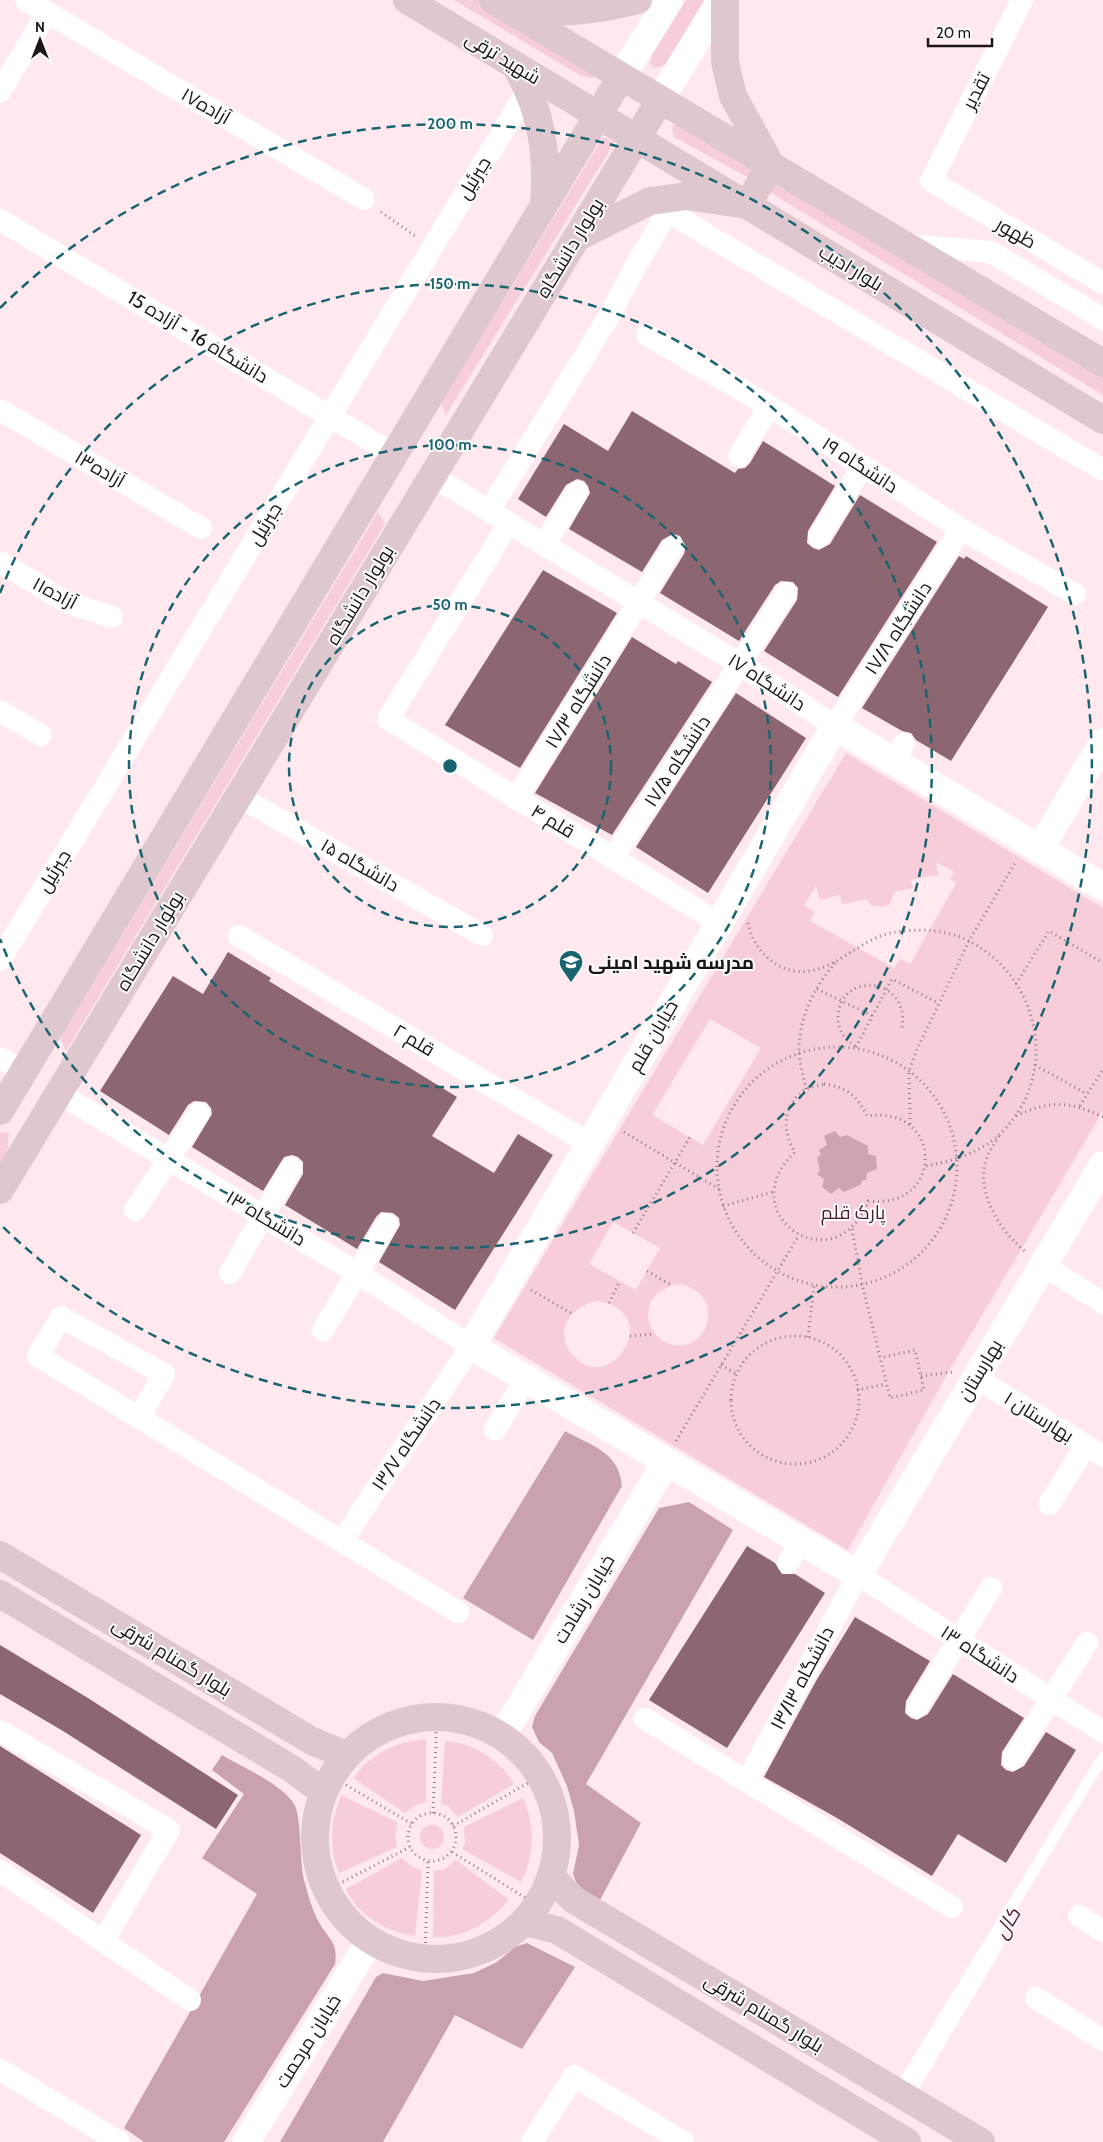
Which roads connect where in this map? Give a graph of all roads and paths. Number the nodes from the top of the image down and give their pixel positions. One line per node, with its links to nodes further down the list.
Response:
1 (26, 0): 9 (street, آزاده۱۷)
2 (407, 0): 10 (main road, شهید ترقی)
3 (638, 0): 8 (main road)
4 (669, 0): 11 (street)
5 (721, 0): 14 (street, بولوار دانشگاه)
6 (725, 0): 17 (main road)
7 (1022, 0): 18 (street, تقدیر)
8 (503, 6): 11 (main road)
9 (47, 13): 13 (street); 19 (street, آزاده۱۷)
10 (515, 65): 12 (main road); 15 (main road, شهید ترقی)
11 (621, 77): 14 (main road); 15 (main road)
12 (529, 88): 22 (main road); 26 (street, جبرئیل)
13 (0, 92)
14 (660, 100): 16 (main road, بولوار دانشگاه); 17 (main road)
15 (599, 118): 16 (main road, بلوار ادیب); 22 (main road)
16 (636, 138): 20 (main road, بلوار ادیب); 24 (main road, بولوار دانشگاه)
17 (770, 165): 20 (main road); 25 (main road)
18 (931, 181): 27 (street, ظهور)
19 (364, 199): 26 (path)
20 (746, 205): 21 (main road); 34 (main road, بلوار ادیب)
21 (659, 207): 24 (main road); 38 (street); 41 (street)
22 (543, 209): 35 (main road)
23 (0, 220): 33 (street, دانشگاه 16 - آزاده 15)
24 (576, 238): 39 (main road, بولوار دانشگاه)
25 (905, 245): 28 (street); 30 (main road)
26 (432, 248): 33 (street, جبرئیل)
27 (1103, 283)
28 (1103, 320)
29 (647, 335): 31 (street, دانشگاه ۱۹)
30 (1103, 363)
31 (769, 406): 36 (street); 37 (street, دانشگاه ۱۹)
32 (0, 410): 43 (street, آزاده۱۳)
33 (330, 416): 35 (street, دانشگاه 16 - آزاده 15); 68 (street, جبرئیل)
34 (1103, 420)
35 (395, 455): 82 (main road)
36 (739, 456)
37 (862, 467): 44 (street, دانشگاه ۱۹); 45 (street)
38 (1103, 470)
39 (432, 476): 41 (street, دانشگاه ۱۷); 58 (main road, بولوار دانشگاه)
40 (577, 492): 46 (street)
41 (489, 510): 42 (street, دانشگاه ۱۷)
42 (509, 523): 46 (street, دانشگاه ۱۷); 59 (street, قلم ۴)
43 (201, 528)
44 (961, 529): 50 (street, دانشگاه ۱۹); 55 (street, دانشگاه ۱۷/۸)
45 (819, 536)
46 (544, 544): 51 (street, دانشگاه ۱۷)
47 (673, 547): 51 (street, دانشگاه ۱۷/۳)
48 (0, 562): 52 (street, آزاده۱۱)
49 (786, 593): 53 (street, دانشگاه ۱۷/۵)
50 (1075, 594)
51 (639, 602): 53 (street, دانشگاه ۱۷); 59 (street, دانشگاه ۱۷/۳)
52 (112, 617)
53 (741, 665): 55 (street, دانشگاه ۱۷); 61 (street, دانشگاه ۱۷/۵)
54 (0, 711): 56 (street)
55 (835, 726): 60 (street, دانشگاه ۱۷); 63 (street, خیابان قلم)
56 (41, 735)
57 (1103, 742): 60 (street)
58 (238, 796): 64 (street, دانشگاه ۱۵); 85 (main road, بولوار دانشگاه)
59 (516, 799): 61 (street, قلم ۴)
60 (1034, 845): 62 (street, دانشگاه ۱۷); 66 (path)
61 (614, 858): 63 (street, قلم ۴)
62 (1103, 887)
63 (725, 913): 67 (path); 91 (street, خیابان قلم)
64 (482, 935)
65 (239, 936): 95 (street, قلم ۲)
66 (969, 941): 67 (path); 70 (path); 74 (path)
67 (840, 958): 71 (path)
68 (0, 960)
69 (1103, 963): 70 (path)
70 (1016, 984): 80 (path)
71 (817, 989): 73 (path); 78 (path)
72 (887, 989): 73 (path); 74 (path); 75 (path); 76 (path)
73 (842, 1001): 75 (path); 77 (path)
74 (938, 1003): 83 (path)
75 (873, 1016): 77 (path)
76 (902, 1028)
77 (856, 1047): 78 (path); 83 (path)
78 (799, 1051): 84 (path); 102 (path)
79 (0, 1058): 82 (street)
80 (1035, 1065): 86 (path); 93 (path)
81 (1103, 1069): 86 (path)
82 (24, 1072): 88 (main road)
83 (909, 1072): 92 (path); 97 (path)
84 (806, 1089): 92 (path); 104 (path)
85 (59, 1093): 96 (street, دانشگاه ۱۳); 103 (main road, بولوار دانشگاه)
86 (1087, 1094): 87 (path)
87 (1080, 1106): 90 (path); 93 (path)
88 (0, 1111)
89 (199, 1114): 96 (street)
90 (1103, 1117)
91 (604, 1120): 95 (street, خیابان قلم); 98 (path)
92 (910, 1124): 100 (path)
93 (1002, 1133): 97 (path); 112 (path)
94 (690, 1137): 98 (path)
95 (590, 1144): 117 (street, خیابان قلم)
96 (169, 1160): 106 (street); 107 (street, دانشگاه ۱۳)
97 (956, 1160): 100 (path); 119 (path)
98 (675, 1163): 102 (path); 110 (path)
99 (1103, 1165): 112 (street, بهارستان)
100 (926, 1166): 109 (path)
101 (291, 1168): 107 (street)
102 (720, 1189): 105 (path)
103 (0, 1190)
104 (773, 1192): 105 (path); 111 (path)
105 (723, 1206): 114 (path)
106 (135, 1210)
107 (262, 1216): 115 (street); 116 (street, دانشگاه ۱۳)
108 (387, 1224): 116 (street)
109 (852, 1229): 111 (path); 119 (path)
110 (633, 1233)
111 (799, 1235): 114 (path)
112 (1043, 1265): 123 (street); 134 (street, بهارستان)
113 (647, 1271): 120 (path)
114 (777, 1272): 121 (path); 131 (path)
115 (230, 1273)
116 (357, 1273): 125 (street); 129 (street, دانشگاه ۱۳)
117 (511, 1278): 124 (path); 129 (street, خیابان قلم)
118 (620, 1281): 122 (path)
119 (862, 1284): 121 (path); 130 (path)
120 (671, 1285)
121 (814, 1286): 128 (path)
122 (608, 1303)
123 (1103, 1303)
124 (571, 1313)
125 (323, 1330)
126 (655, 1334): 127 (path)
127 (630, 1336)
128 (808, 1337): 132 (path); 136 (path)
129 (471, 1346): 133 (street); 142 (street, دانشگاه ۱۳/۷)
130 (880, 1358): 135 (path); 135 (path)
131 (721, 1366): 132 (path); 140 (path)
132 (736, 1374): 136 (path)
133 (526, 1378): 138 (street); 140 (street)
134 (976, 1378): 139 (street, بهارستان ۱); 144 (street, بهارستان)
135 (886, 1384): 136 (path)
136 (857, 1390)
137 (139, 1418): 137 (street); 142 (street)
138 (494, 1430)
139 (1094, 1451): 141 (street)
140 (666, 1462): 144 (street); 156 (street, خیابان رشادت)
141 (1048, 1504)
142 (342, 1541): 147 (street)
143 (0, 1555): 160 (main road, بلوار گمنام شرقی)
144 (858, 1575): 148 (street, دانشگاه ۱۳); 162 (street, دانشگاه ۱۳/۱۳)
145 (991, 1588): 148 (street)
146 (0, 1594): 160 (main road, بلوار گمنام شرقی)
147 (458, 1612)
148 (959, 1640): 150 (street, دانشگاه ۱۳); 151 (street)
149 (1087, 1643): 150 (street)
150 (1051, 1699): 155 (street, دانشگاه ۱۳); 158 (street)
151 (918, 1707)
152 (436, 1716): 156 (main road); 160 (main road); 163 (path)
153 (645, 1719): 162 (street)
154 (0, 1731): 176 (street)
155 (1103, 1732)
156 (502, 1736): 161 (main road)
157 (1103, 1757): 183 (lane)
158 (1013, 1758)
159 (1103, 1770): 183 (lane)
160 (333, 1774): 164 (path); 171 (main road)
161 (540, 1776): 165 (path); 170 (main road)
162 (747, 1781): 172 (street)
163 (433, 1813): 164 (path); 165 (path)
164 (412, 1824): 166 (path)
165 (453, 1826): 167 (path)
166 (410, 1847): 168 (path); 171 (path)
167 (452, 1852): 168 (path); 173 (path)
168 (428, 1861): 178 (path)
169 (0, 1871): 176 (street)
170 (551, 1877): 173 (main road); 183 (main road, بلوار گمنام شرقی)
171 (325, 1891): 177 (main road)
172 (952, 1908)
173 (531, 1913): 178 (main road); 184 (main road, بلوار گمنام شرقی)
174 (1079, 1916): 175 (street)
175 (1103, 1931)
176 (102, 1941): 180 (street)
177 (370, 1941): 178 (main road); 186 (street, خیابان مرحمت)
178 (425, 1958)
179 (1036, 1998): 181 (street)
180 (190, 2000)
181 (1103, 2040)
182 (0, 2070): 185 (street)
183 (906, 2088): 184 (main road); 190 (main road, بلوار گمنام شرقی)
184 (881, 2127): 189 (main road, بلوار گمنام شرقی)
185 (119, 2142)
186 (246, 2142)
187 (532, 2142): 188 (street)
188 (683, 2142)
189 (906, 2142)
190 (981, 2142)

